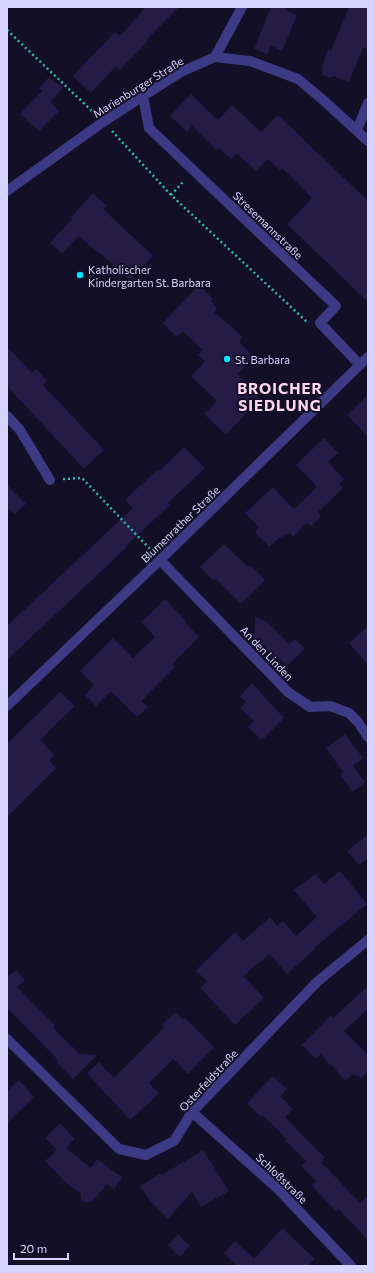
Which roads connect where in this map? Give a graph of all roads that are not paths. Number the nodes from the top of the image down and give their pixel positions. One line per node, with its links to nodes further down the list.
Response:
1 (242, 7): 2 (street)
2 (215, 57): 3 (street, Marienburger Straße); 5 (street)
3 (144, 96): 7 (street, Marienburger Straße); 9 (street, Stresemannstraße)
4 (368, 103): 5 (street)
5 (357, 130): 6 (street)
6 (368, 141)
7 (7, 191)
8 (368, 358): 9 (street, Blumenrather Straße)
9 (360, 365): 12 (street, Blumenrather Straße)
10 (7, 416): 11 (street)
11 (50, 480)
12 (160, 560): 13 (street, Blumenrather Straße); 14 (street, An den Linden)
13 (7, 706)
14 (368, 737)
15 (368, 940): 17 (street, Osterfeldstraße)
16 (7, 1039): 17 (street, Osterfeldstraße)
17 (192, 1112): 18 (street, Schloßstraße)
18 (351, 1266)

